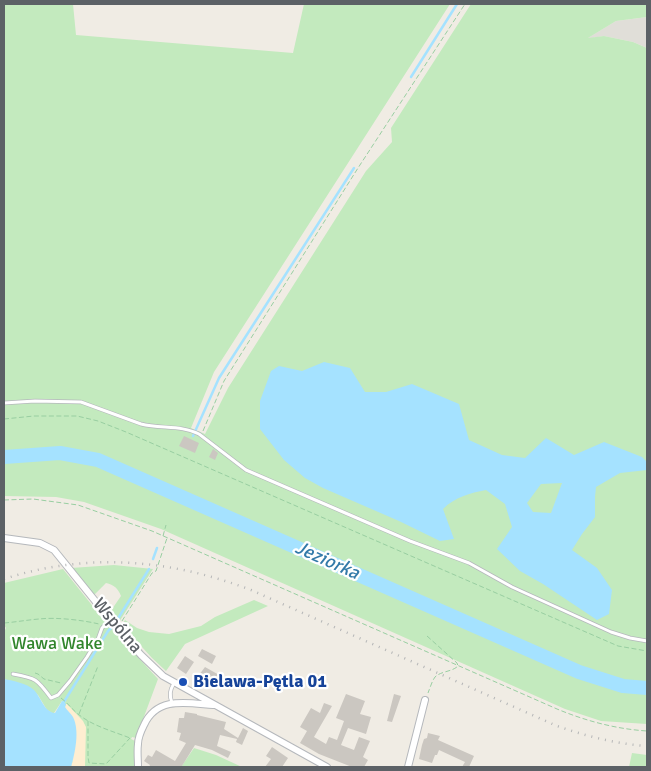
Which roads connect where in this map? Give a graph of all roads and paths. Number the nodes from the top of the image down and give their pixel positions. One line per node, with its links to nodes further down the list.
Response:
1 (465, 4): 4 (path)
2 (4, 403): 4 (lane)
3 (4, 419): 15 (path)
4 (201, 435): 14 (lane)
5 (4, 500): 7 (path)
6 (166, 525): 7 (path)
7 (163, 536): 9 (path)
8 (4, 538): 12 (street, Wspólna)
9 (167, 538): 12 (path); 17 (path)
10 (4, 623): 11 (path)
11 (105, 624): 18 (lane)
12 (117, 628): 19 (street, Wspólna)
13 (427, 636): 17 (path)
14 (647, 641)
15 (647, 651)
16 (98, 666): 24 (path)
17 (458, 666): 21 (path); 26 (path)
18 (13, 674)
19 (175, 682): 22 (lane); 23 (street, Wspólna)
20 (62, 699): 24 (path)
21 (425, 700): 29 (street)
22 (172, 703): 23 (street, Wspólna); 27 (street)
23 (217, 706): 28 (street, Wspólna)
24 (78, 714): 25 (path)
25 (88, 721): 25 (path)
26 (647, 730)
27 (138, 767)
28 (327, 767)
29 (408, 767)

